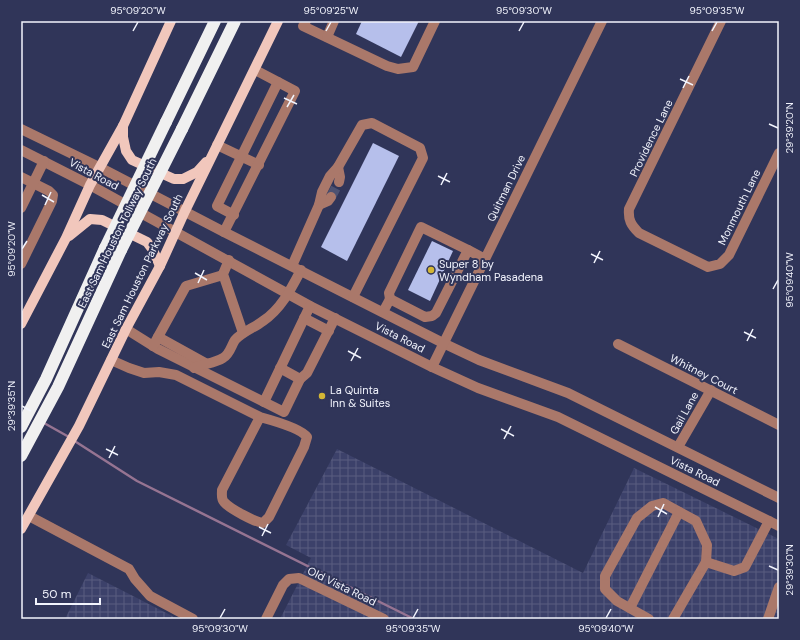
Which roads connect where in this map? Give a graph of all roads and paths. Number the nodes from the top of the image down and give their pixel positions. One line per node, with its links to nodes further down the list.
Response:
1 (171, 21): 13 (main road)
2 (215, 21): 69 (highway, East Sam Houston Tollway South, bridge)
3 (235, 21): 71 (highway, East Sam Houston Tollway South, bridge)
4 (278, 21): 11 (main road, East Sam Houston Parkway South)
5 (306, 21): 10 (street)
6 (334, 21): 10 (street)
7 (435, 21): 10 (street)
8 (602, 21): 38 (street, Quitman Drive)
9 (721, 21): 36 (street, Providence Lane)
10 (327, 37)
11 (255, 70): 12 (street); 15 (main road, East Sam Houston Parkway South)
12 (278, 82): 19 (street); 21 (street)
13 (122, 126): 18 (main road); 22 (main road)
14 (21, 129): 22 (street, Vista Road)
15 (217, 145): 18 (main road, East Sam Houston Parkway South); 19 (street)
16 (21, 150): 20 (street, Vista Road)
17 (779, 153): 36 (street, Monmouth Lane)
18 (212, 156): 31 (main road, East Sam Houston Parkway South)
19 (241, 157): 21 (street); 32 (street)
20 (44, 161): 26 (street); 27 (street, Vista Road)
21 (259, 165): 32 (street)
22 (99, 167): 27 (main road); 31 (street, Vista Road)
23 (338, 168): 25 (street); 29 (street); 45 (street)
24 (21, 177): 26 (street)
25 (339, 182)
26 (33, 183): 30 (street); 40 (street)
27 (90, 185): 34 (street, Vista Road); 35 (main road)
28 (331, 197): 29 (street)
29 (320, 205): 42 (street)
30 (21, 208)
31 (185, 211): 33 (street, Vista Road); 34 (main road, East Sam Houston Parkway South)
32 (234, 215): 33 (street)
33 (224, 232): 42 (street, Vista Road)
34 (176, 233): 39 (street, Vista Road); 41 (main road, East Sam Houston Parkway South)
35 (66, 238): 41 (main road); 49 (main road)
36 (670, 248)
37 (468, 250): 38 (street); 46 (street); 46 (street)
38 (485, 259): 56 (street, Quitman Drive)
39 (229, 260): 43 (street); 44 (street, Vista Road)
40 (21, 264)
41 (160, 266): 52 (main road, East Sam Houston Parkway South)
42 (296, 268): 44 (street); 45 (street, Vista Road)
43 (223, 275): 54 (street); 55 (street)
44 (289, 294): 47 (street, Vista Road); 54 (street)
45 (353, 297): 48 (street, Vista Road)
46 (390, 299): 48 (street)
47 (310, 306): 50 (street); 51 (street, Vista Road)
48 (384, 312): 56 (street, Vista Road)
49 (22, 318)
50 (304, 318): 53 (street); 63 (street)
51 (335, 318): 53 (street); 61 (street, Vista Road)
52 (126, 329): 58 (street); 59 (main road, East Sam Houston Parkway South)
53 (329, 331): 64 (street)
54 (243, 333): 60 (street)
55 (158, 337): 58 (street); 60 (street)
56 (443, 343): 61 (street, Quitman Drive); 70 (street, Vista Road)
57 (618, 344): 65 (street, Whitney Court)
58 (153, 346): 62 (street)
59 (111, 360): 67 (street); 74 (main road, East Sam Houston Parkway South)
60 (205, 363): 62 (street)
61 (432, 367): 75 (street, Vista Road)
62 (194, 368): 66 (street)
63 (280, 368): 64 (street); 66 (street)
64 (300, 378): 66 (street)
65 (710, 390): 68 (street, Whitney Court); 70 (street, Gail Lane)
66 (264, 402)
67 (260, 417): 67 (street)
68 (779, 425)
69 (21, 427)
70 (678, 447): 72 (street, Vista Road)
71 (21, 455)
72 (779, 498)
73 (679, 512): 78 (street); 80 (street); 80 (street)
74 (29, 516): 77 (main road, East Sam Houston Parkway South); 81 (street)
75 (769, 521): 76 (street, Vista Road); 78 (street)
76 (779, 526)
77 (21, 529)
78 (706, 562): 85 (street)
79 (778, 590): 86 (street)
80 (630, 608): 84 (street)
81 (194, 619)
82 (266, 619): 83 (street, Old Vista Road)
83 (384, 619)
84 (649, 619)
85 (673, 619)
86 (768, 619)

